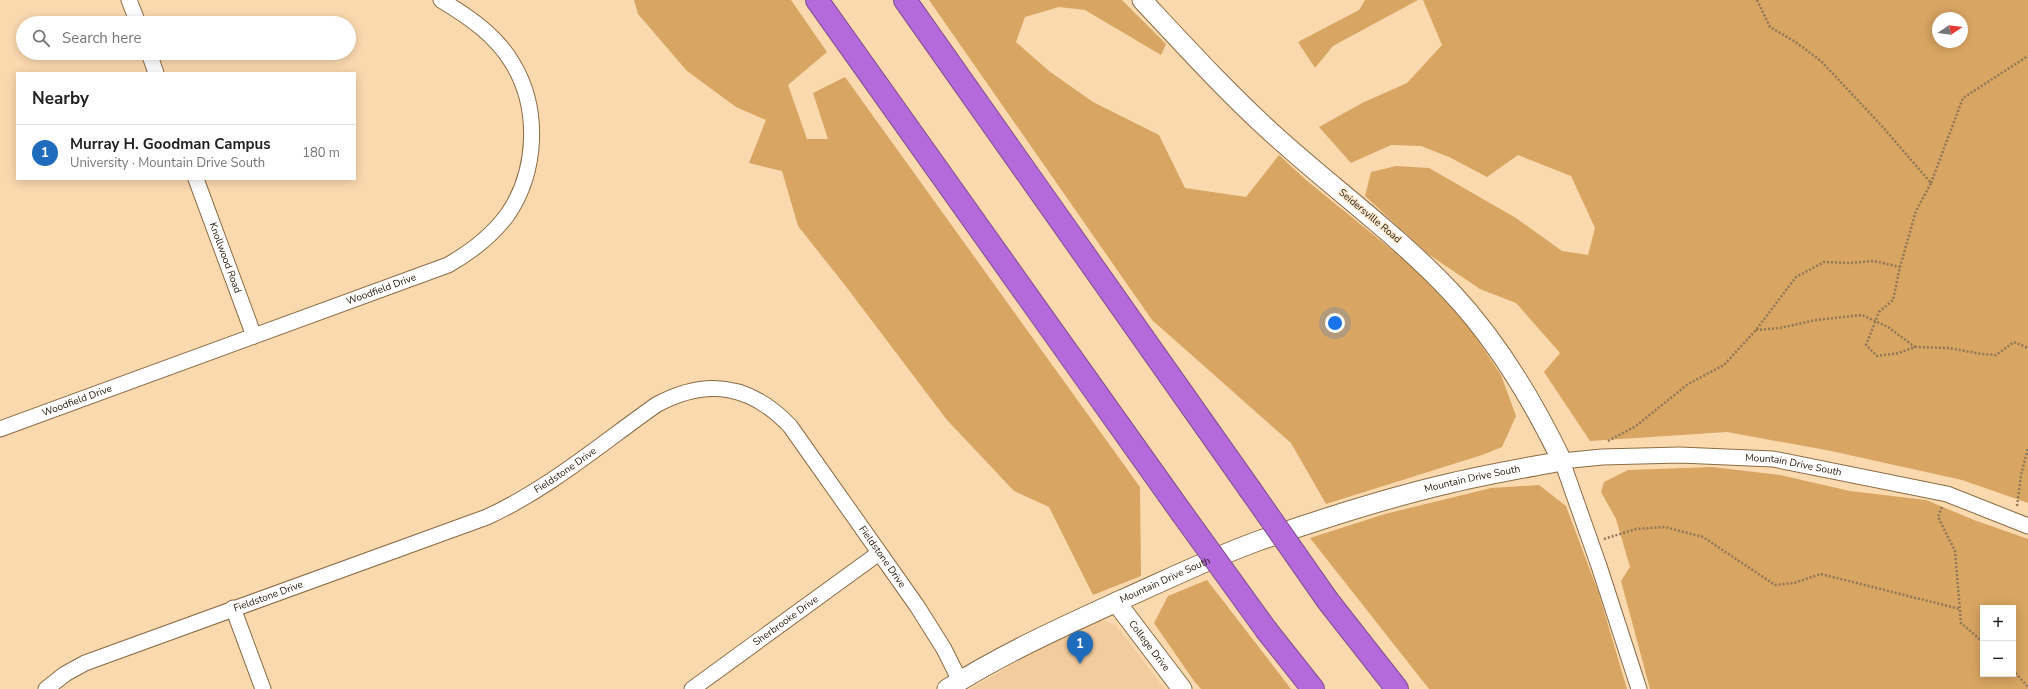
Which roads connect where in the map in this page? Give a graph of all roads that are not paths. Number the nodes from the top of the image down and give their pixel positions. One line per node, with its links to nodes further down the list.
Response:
1 (130, 0): 6 (street)
2 (441, 0): 10 (street, Woodfield Drive)
3 (817, 0): 22 (highway, bridge)
4 (905, 0): 23 (highway, bridge)
5 (1142, 0): 12 (street, Seidersville Road)
6 (136, 16)
7 (151, 60): 8 (street)
8 (156, 72)
9 (196, 180): 10 (street, Knollwood Road)
10 (254, 336): 11 (street, Woodfield Drive)
11 (0, 429)
12 (1562, 461): 13 (street, Mountain Drive South); 15 (street, Mountain Drive South); 24 (street)
13 (2022, 523)
14 (879, 553): 16 (street, Fieldstone Drive); 17 (street, Fieldstone Drive); 20 (street, Sherbrooke Drive)
15 (1116, 602): 17 (street, Mountain Drive South); 21 (street, College Drive)
16 (233, 608): 18 (street, Fieldstone Drive); 19 (street)
17 (954, 685)
18 (46, 689)
19 (262, 689)
20 (692, 689)
21 (1182, 689)
22 (1313, 689)
23 (1397, 689)
24 (1639, 689)

